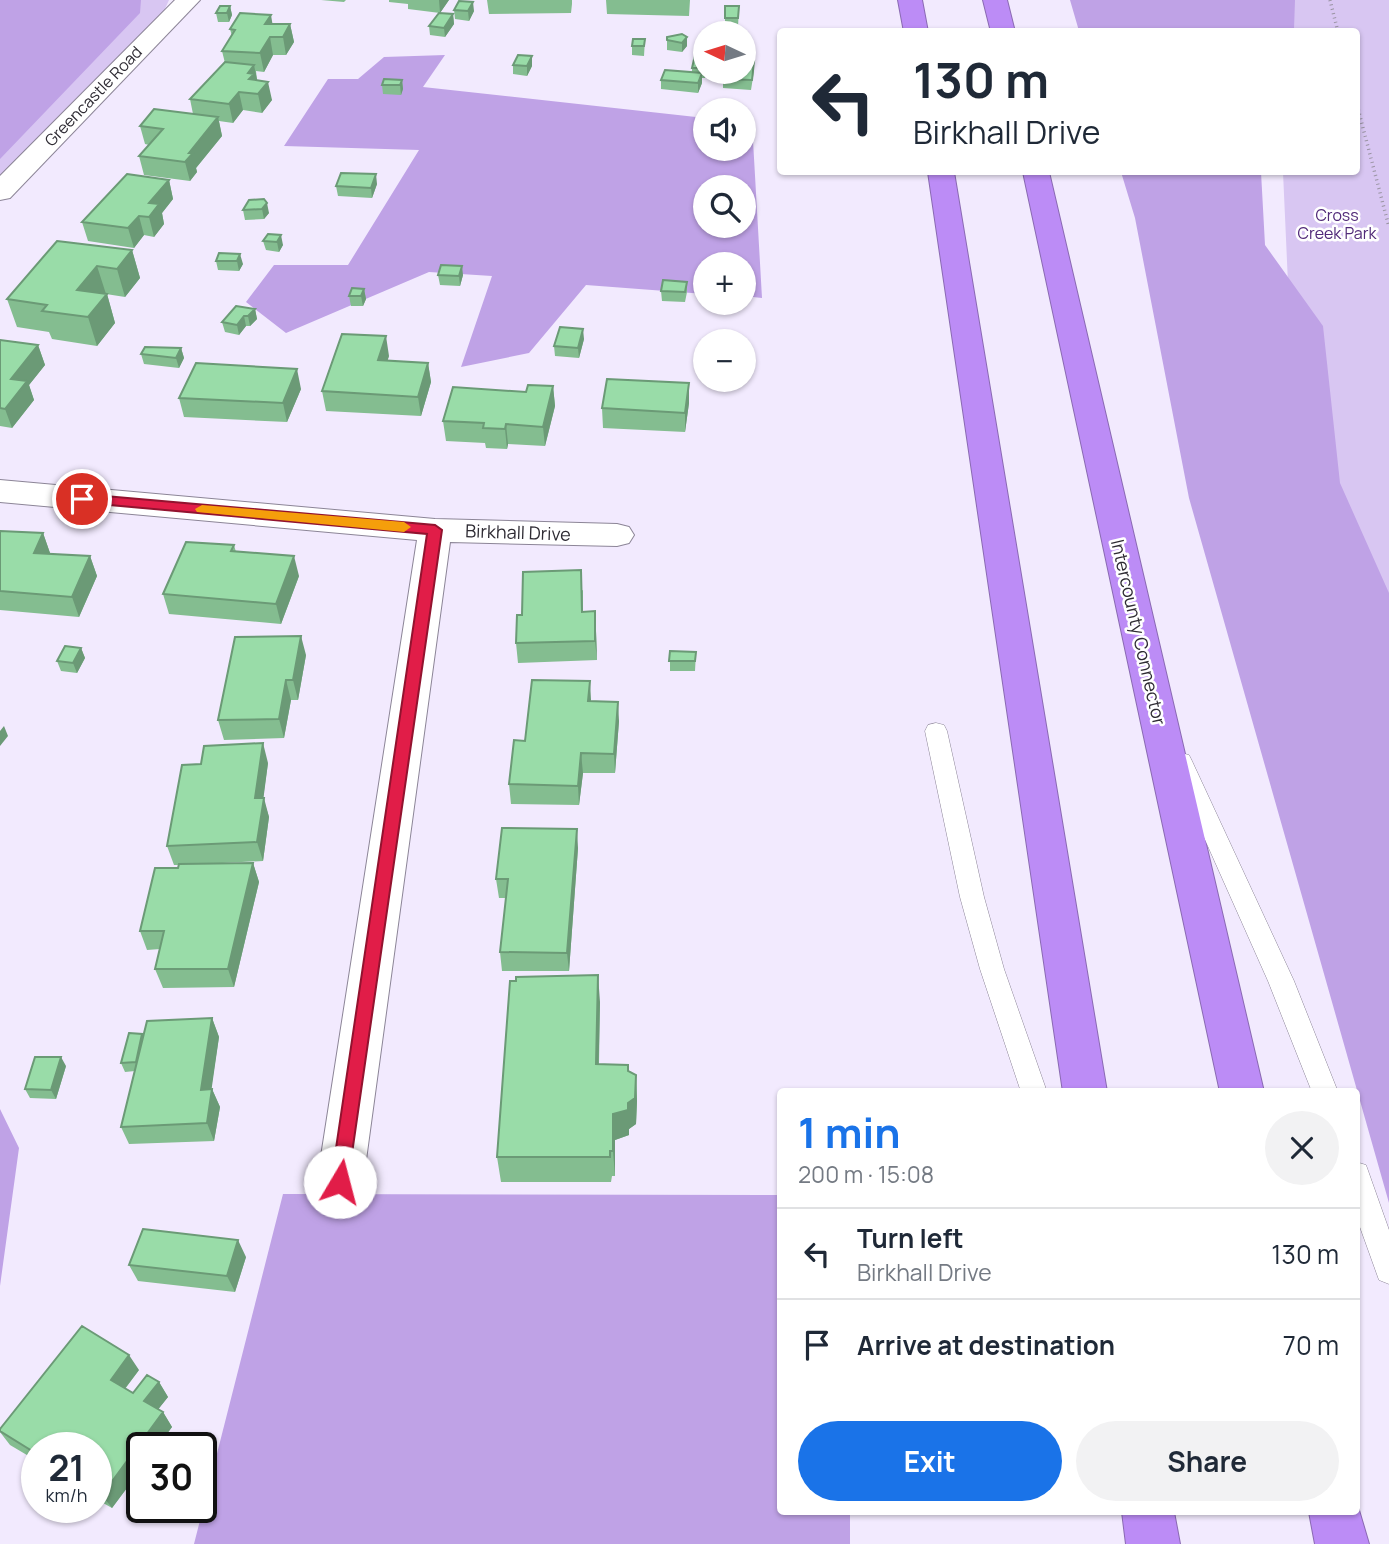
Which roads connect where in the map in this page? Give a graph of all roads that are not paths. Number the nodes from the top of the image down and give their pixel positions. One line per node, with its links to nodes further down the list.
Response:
1 (187, 0): 8 (street, Greencastle Road)
2 (910, 0): 4 (highway)
3 (995, 0): 5 (highway)
4 (915, 28)
5 (1002, 28)
6 (941, 175): 15 (highway)
7 (1037, 175): 12 (highway, Intercounty Connector)
8 (0, 192)
9 (0, 491): 10 (street, Birkhall Drive)
10 (435, 530): 11 (street, Birkhall Drive); 18 (street)
11 (617, 535)
12 (1155, 705): 16 (highway, Intercounty Connector); 17 (lane)
13 (936, 731): 14 (lane)
14 (1033, 1088)
15 (1084, 1088)
16 (1241, 1088)
17 (1323, 1088)
18 (340, 1182)
19 (1360, 1186): 20 (lane)
20 (1389, 1271)
21 (1148, 1515): 23 (highway)
22 (1336, 1515): 24 (highway)
23 (1153, 1544)
24 (1342, 1544)

